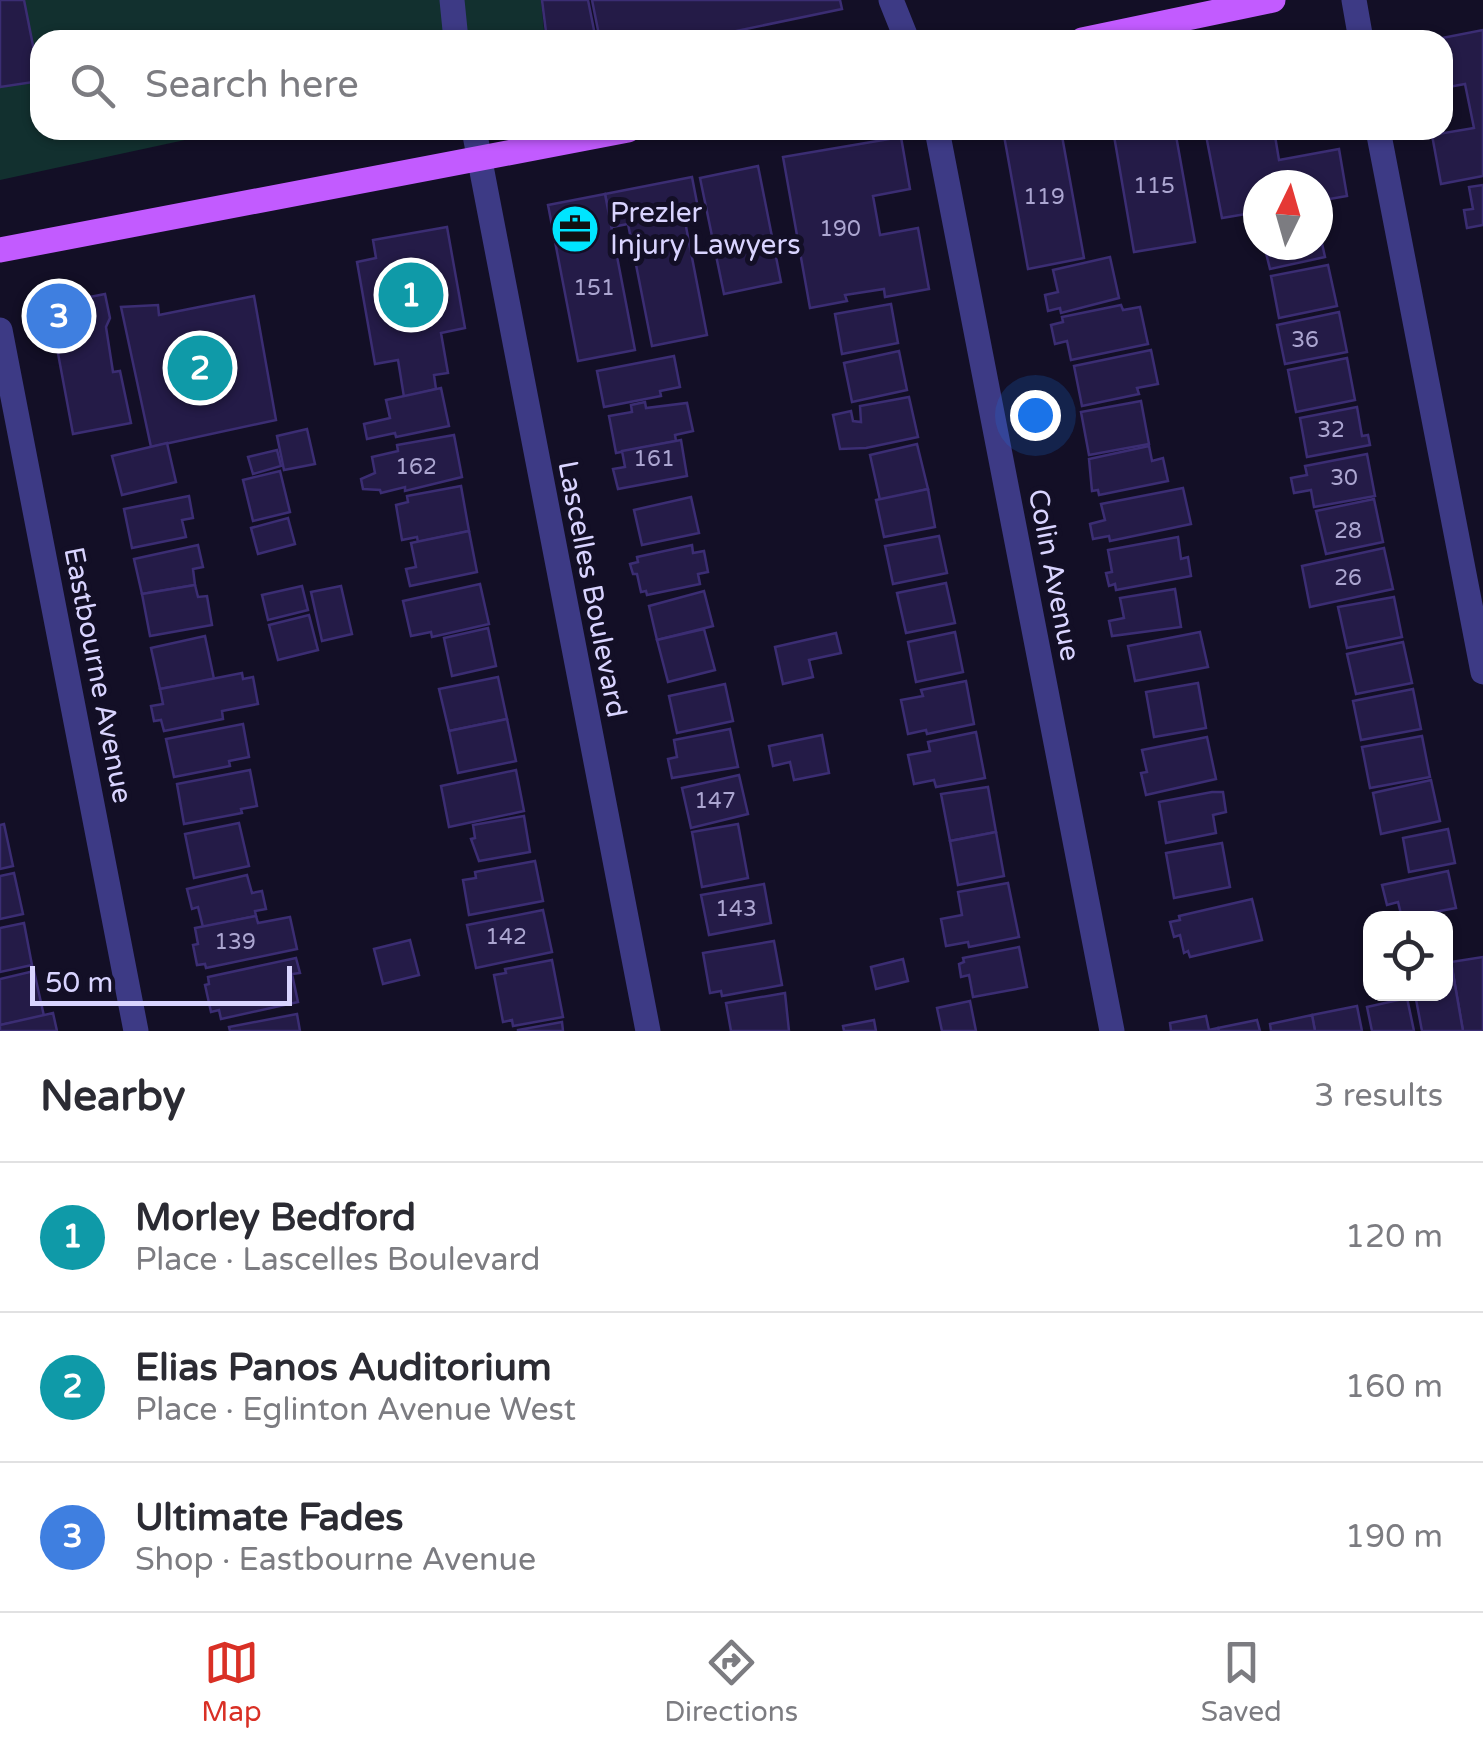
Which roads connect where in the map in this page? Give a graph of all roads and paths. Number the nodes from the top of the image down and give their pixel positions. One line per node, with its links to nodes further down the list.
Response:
1 (428, 0): 5 (street)
2 (891, 0): 6 (street)
3 (1274, 0): 7 (main road)
4 (1354, 0): 8 (street)
5 (454, 21)
6 (903, 30)
7 (1130, 30)
8 (1359, 30)
9 (476, 140): 13 (street, Lascelles Boulevard)
10 (577, 140): 13 (main road)
11 (939, 140): 19 (street, Colin Avenue)
12 (1380, 140): 16 (street)
13 (479, 159): 14 (main road); 18 (street, Lascelles Boulevard)
14 (0, 250)
15 (0, 330): 17 (street, Eastbourne Avenue)
16 (1483, 672)
17 (136, 1031)
18 (648, 1031)
19 (1112, 1031)

